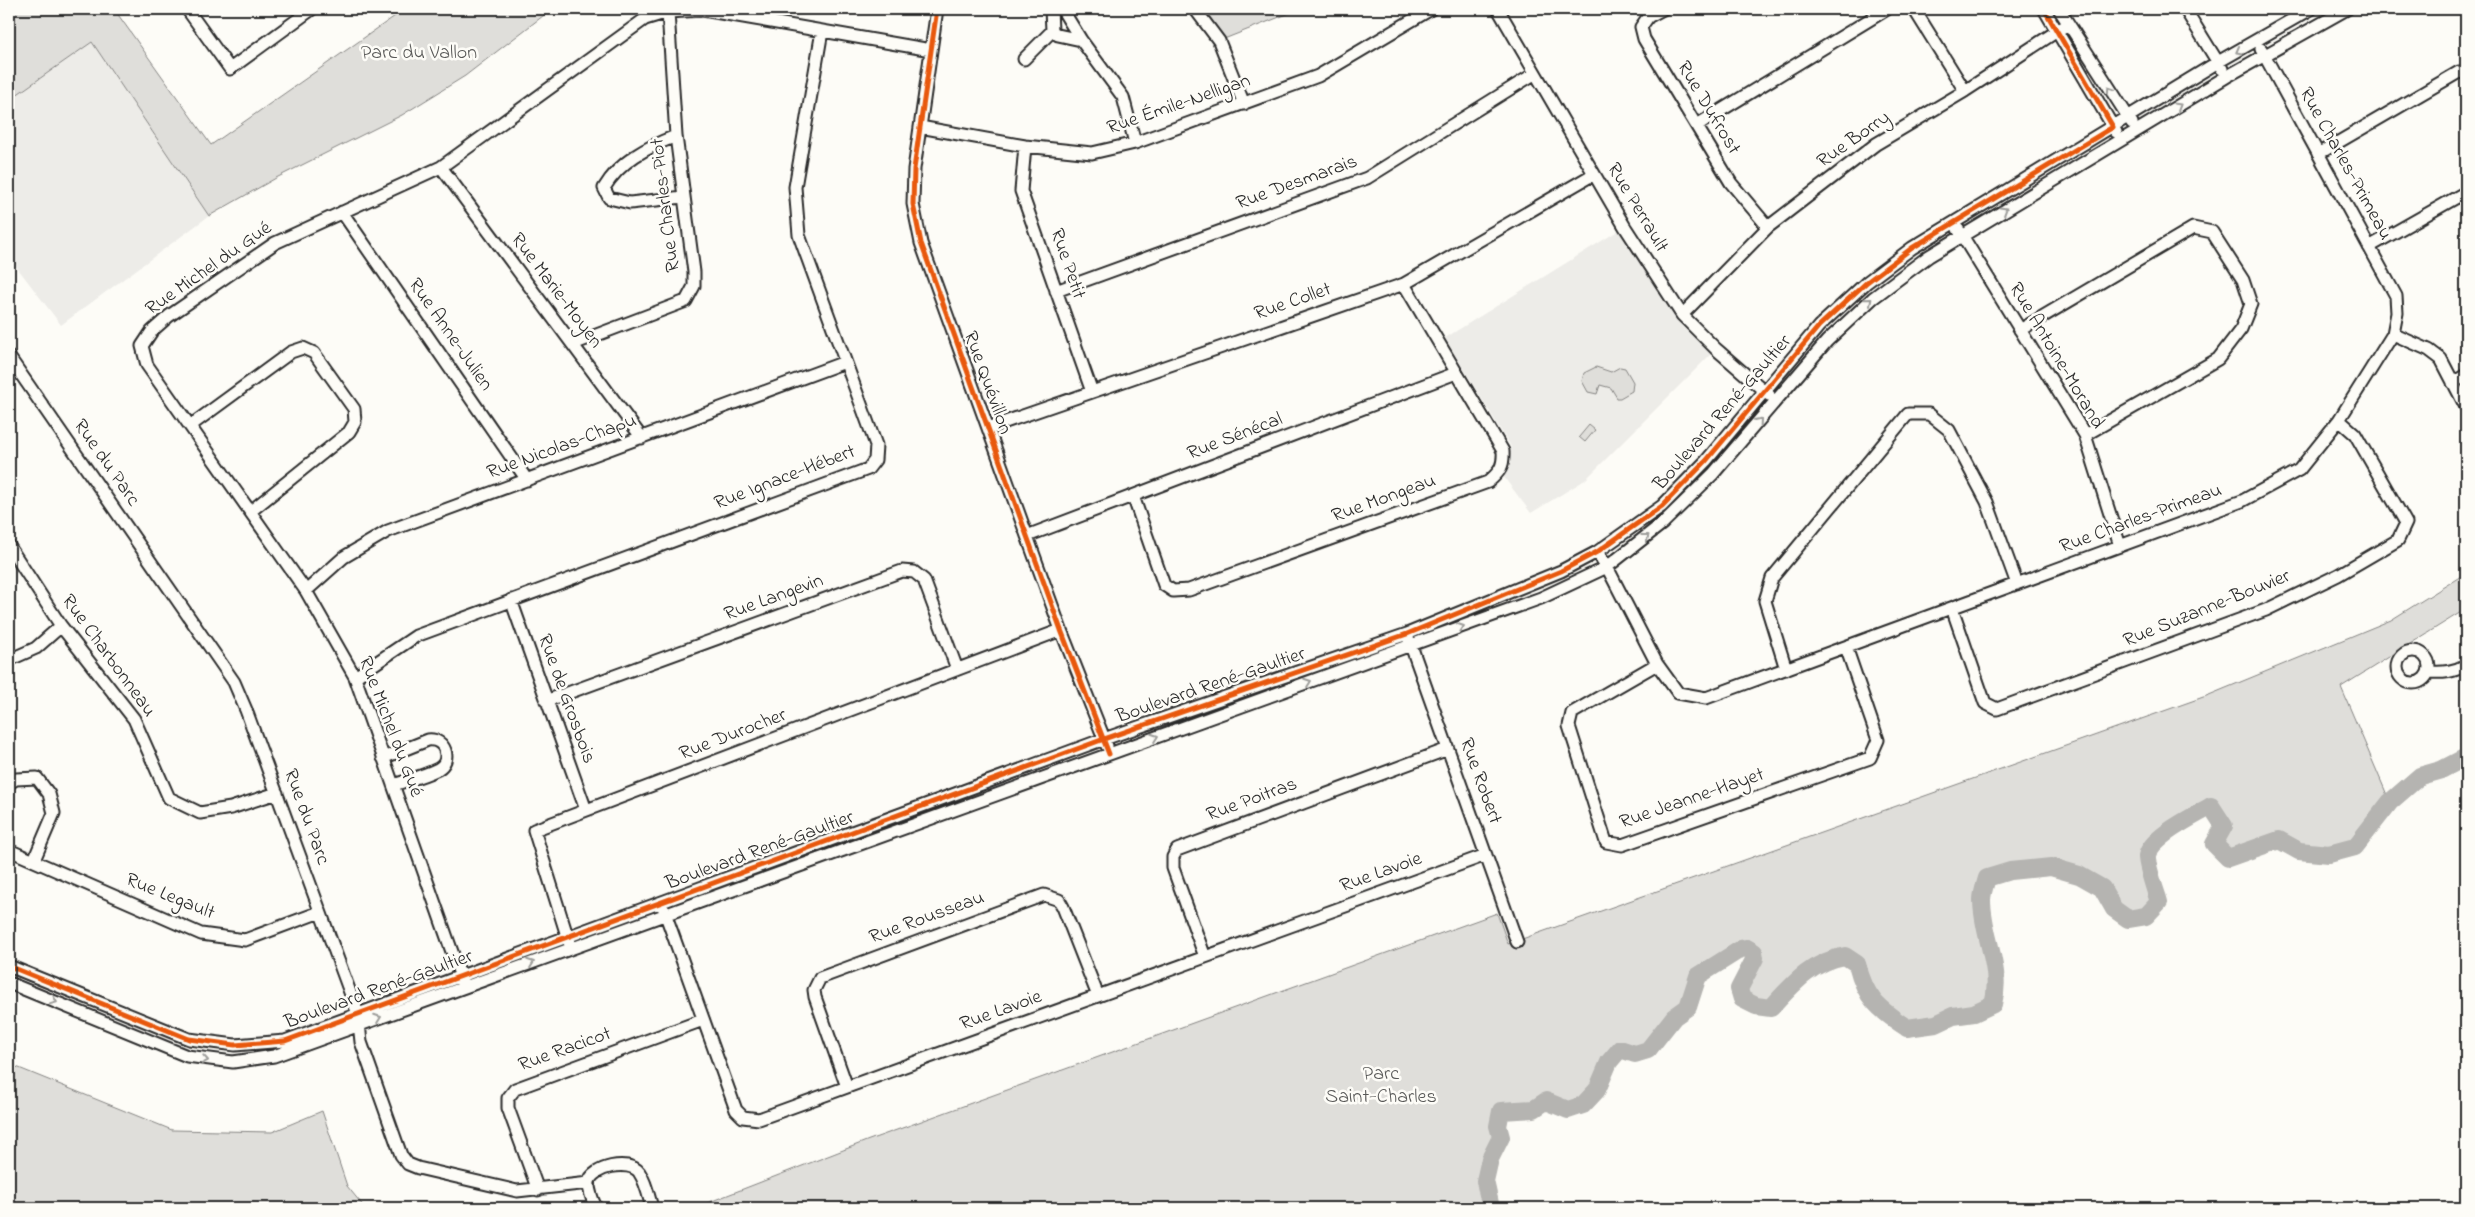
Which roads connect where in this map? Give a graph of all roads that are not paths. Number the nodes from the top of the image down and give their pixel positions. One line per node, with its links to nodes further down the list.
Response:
1 (187, 9): 2 (street)
2 (312, 9)
3 (937, 9): 24 (street, Rue Quévillon)
4 (1051, 9): 20 (street)
5 (1062, 9): 22 (street)
6 (1196, 9): 32 (street)
7 (1430, 9): 32 (street, Rue Émile-Nelligan)
8 (1498, 9): 28 (street, Rue Perrault)
9 (1663, 9): 34 (street, Rue Dufrost)
10 (1887, 9): 34 (street)
11 (1914, 9): 31 (street)
12 (2044, 9): 21 (street)
13 (2059, 9): 18 (street)
14 (2185, 9): 27 (street)
15 (2311, 9): 23 (street, Boulevard René-Gaultier)
16 (2347, 9): 25 (street, Boulevard René-Gaultier)
17 (668, 12): 19 (street, Rue Michel du Gué); 38 (street, Rue Charles-Piot); 43 (street, Rue Michel du Gué)
18 (2068, 24): 21 (street, Rue Borry); 33 (street, one-way to 18)
19 (822, 31): 24 (street, Rue Michel du Gué); 59 (street, Rue Ignace-Hébert)
20 (1052, 31): 22 (street); 26 (street)
21 (2057, 31): 31 (street, Rue Borry); 35 (street)
22 (1081, 40): 40 (street)
23 (2256, 41): 25 (street, Rue Charles-Primeau); 27 (street, Boulevard René-Gaultier, one-way to 27)
24 (931, 50): 36 (street, Rue Quévillon)
25 (2265, 56): 30 (street, Boulevard René-Gaultier); 42 (street, Rue Charles-Primeau)
26 (1024, 59)
27 (2218, 62): 30 (street); 33 (street, Boulevard René-Gaultier)
28 (1534, 74): 44 (street, Rue Perrault); 53 (street, Rue Desmarais)
29 (2466, 74): 42 (street)
30 (2226, 77): 37 (street, Boulevard René-Gaultier, one-way to 30)
31 (1965, 91): 49 (street, Rue Borry)
32 (1244, 104): 40 (street, Rue Émile-Nelligan)
33 (2128, 118): 35 (street, Boulevard René-Gaultier); 37 (street)
34 (1697, 125): 49 (street, Rue Dufrost)
35 (2113, 127): 39 (street); 48 (street, Boulevard René-Gaultier)
36 (920, 128): 41 (street, Rue Émile-Nelligan); 69 (street, Rue Quévillon)
37 (2137, 131): 39 (street, Boulevard René-Gaultier)
38 (676, 136): 46 (street, Rue Charles-Piot); 46 (street)
39 (2121, 140): 50 (street, Boulevard René-Gaultier, one-way to 39)
40 (1135, 143): 41 (street, Rue Émile-Nelligan)
41 (1025, 146): 53 (street, Rue Petit)
42 (2318, 154): 51 (street, Rue Charles-Primeau)
43 (441, 167): 47 (street, Rue Michel du Gué); 57 (street, Rue Marie-Moyen)
44 (1594, 174): 52 (street, Rue Collet); 54 (street, Rue Perrault)
45 (2466, 192): 51 (street)
46 (683, 197): 57 (street, Rue Charles-Piot)
47 (342, 212): 68 (street, Rue Michel du Gué); 72 (street, Rue Anne-Julien)
48 (1954, 222): 50 (street, Rue Antoine-Morand); 63 (street, Boulevard René-Gaultier)
49 (1768, 227): 54 (street, Rue Borry)
50 (1962, 235): 55 (street, Rue Antoine-Morand); 65 (street, Boulevard René-Gaultier, one-way to 50)
51 (2369, 246): 56 (street, Rue Charles-Primeau)
52 (1404, 284): 60 (street, Rue Mongeau); 64 (street, Rue Collet)
53 (1056, 291): 64 (street, Rue Petit)
54 (1682, 314): 63 (street, Rue Perrault)
55 (2020, 330): 70 (street, Rue Antoine-Morand); 70 (street)
56 (2393, 334): 62 (street); 67 (street, Rue Charles-Primeau)
57 (572, 344): 71 (street, Rue Marie-Moyen)
58 (9, 356): 103 (street, Rue du Parc)
59 (845, 362): 71 (street, Rue Nicolas-Chapu); 82 (street, Rue Ignace-Hébert)
60 (1456, 373): 73 (street, Rue Sénécal); 73 (street, Rue Mongeau)
61 (2466, 375): 62 (street)
62 (2452, 383): 66 (street)
63 (1763, 390): 65 (street, Rue Perrault); 78 (street, Boulevard René-Gaultier)
64 (1092, 392): 69 (street, Rue Collet)
65 (1776, 401): 79 (street, Boulevard René-Gaultier, one-way to 65)
66 (2466, 407)
67 (2338, 420): 77 (street, Rue Charles-Primeau); 83 (street, Rue Suzanne-Bouvier)
68 (190, 426): 74 (street, Rue Michel du Gué); 74 (street)
69 (988, 428): 75 (street, Rue Quévillon)
70 (2084, 435): 77 (street, Rue Antoine-Morand)
71 (642, 438): 72 (street, Rue Nicolas-Chapu)
72 (527, 480): 81 (street, Rue Nicolas-Chapu)
73 (1134, 496): 75 (street, Rue Sénécal)
74 (251, 511): 81 (street, Rue Michel du Gué)
75 (1027, 536): 85 (street, Rue Quévillon)
76 (9, 546): 84 (street, Rue Charbonneau)
77 (2120, 546): 80 (street, Rue Charles-Primeau)
78 (1597, 552): 79 (street, Rue Charles-Primeau); 86 (street, Boulevard René-Gaultier)
79 (1608, 567): 87 (street, Boulevard René-Gaultier, one-way to 79); 90 (street, Rue Charles-Primeau)
80 (2017, 584): 83 (street, Rue Charles-Primeau); 93 (street)
81 (306, 591): 95 (street, Rue Michel du Gué)
82 (510, 600): 95 (street, Rue Ignace-Hébert); 96 (street, Rue de Grosbois)
83 (1952, 608): 88 (street, Rue Charles-Primeau)
84 (61, 626): 89 (street); 103 (street, Rue Charbonneau)
85 (1061, 630): 92 (street, Rue Durocher); 97 (street, Rue Quévillon)
86 (1406, 634): 87 (street, Rue Robert); 97 (street, Boulevard René-Gaultier)
87 (1411, 645): 98 (street, Rue Robert); 99 (street, Boulevard René-Gaultier, one-way to 87)
88 (1846, 647): 90 (street, Rue Jeanne-Hayet); 93 (street, Rue Charles-Primeau)
89 (9, 660)
90 (1657, 664): 93 (street, Rue Charles-Primeau)
91 (2466, 665): 94 (street)
92 (956, 669): 96 (street, Rue Langevin); 104 (street, Rue Durocher)
93 (1786, 669)
94 (2429, 672)
95 (355, 677): 100 (street, Rue Michel du Gué)
96 (546, 701): 104 (street, Rue de Grosbois)
97 (1104, 739): 99 (street, Rue Quévillon); 108 (street, Boulevard René-Gaultier)
98 (1448, 749): 106 (street, Rue Robert); 114 (street, Rue Poitras)
99 (1109, 754): 110 (street, Boulevard René-Gaultier)
100 (383, 758): 102 (street, Rue Michel du Gué); 102 (street)
101 (9, 784): 107 (street)
102 (393, 785): 116 (street, Rue Michel du Gué)
103 (277, 793): 109 (street, Rue du Parc)
104 (586, 810): 111 (street, Rue Durocher)
105 (9, 850): 107 (street, Rue Legault)
106 (1486, 855): 112 (street, Rue Robert); 114 (street, Rue Lavoie)
107 (34, 860): 109 (street, Rue Legault)
108 (661, 903): 110 (street, Rue Lavoie); 111 (street, Boulevard René-Gaultier)
109 (320, 912): 119 (street, Rue du Parc)
110 (666, 915): 113 (street, Boulevard René-Gaultier); 120 (street, Rue Lavoie)
111 (567, 935): 113 (street, Rue Durocher); 116 (street, Boulevard René-Gaultier)
112 (1517, 942)
113 (571, 949): 116 (street, Boulevard René-Gaultier, one-way to 113)
114 (1205, 957): 118 (street, Rue Lavoie)
115 (9, 966): 119 (street, Boulevard René-Gaultier)
116 (463, 982): 119 (street, Boulevard René-Gaultier)
117 (9, 983): 119 (street, Boulevard René-Gaultier, one-way to 119)
118 (1098, 996): 121 (street, Rue Lavoie); 121 (street, Rue Rousseau)
119 (359, 1019): 123 (street, Rue du Parc)
120 (703, 1020): 121 (street, Rue Lavoie); 123 (street, Rue Racicot)
121 (847, 1087)
122 (589, 1183): 123 (street, Rue du Parc); 124 (street); 125 (street)
123 (538, 1190)
124 (596, 1208)
125 (652, 1208)

